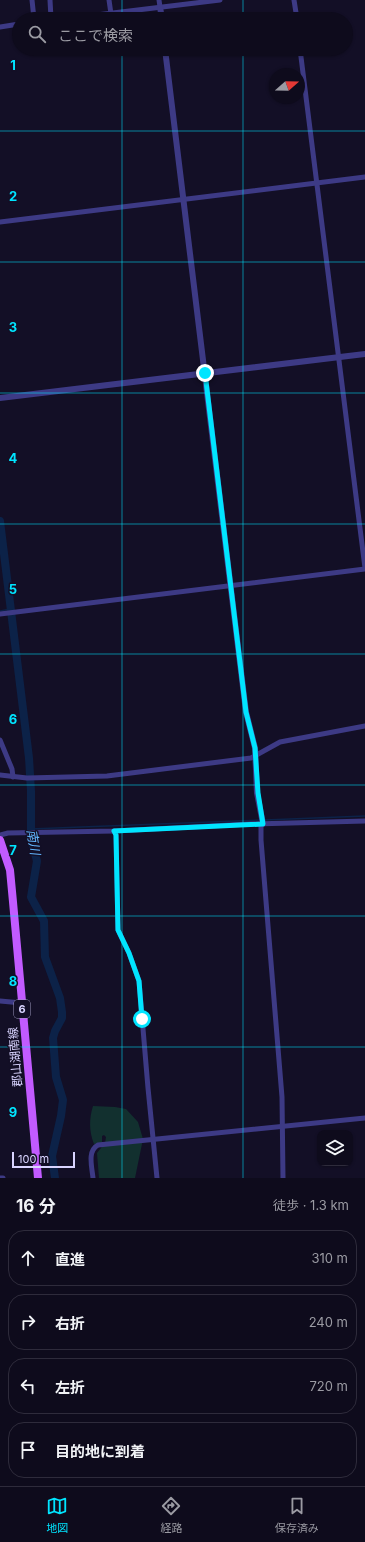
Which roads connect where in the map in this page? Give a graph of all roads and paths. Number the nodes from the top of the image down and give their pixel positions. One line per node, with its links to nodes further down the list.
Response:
1 (32, 0): 8 (street)
2 (50, 0): 9 (street)
3 (109, 0): 10 (street)
4 (159, 0): 7 (street)
5 (220, 0): 7 (street)
6 (294, 0): 13 (street)
7 (160, 7): 11 (street); 12 (street)
8 (33, 12)
9 (51, 12)
10 (111, 12)
11 (125, 12)
12 (161, 12)
13 (295, 12)
14 (12, 25): 15 (street)
15 (0, 27)
16 (166, 56): 20 (street)
17 (301, 56): 19 (street)
18 (365, 177): 19 (street)
19 (317, 184): 20 (street); 23 (street)
20 (184, 199): 21 (street); 24 (street)
21 (0, 222)
22 (365, 354): 23 (street)
23 (339, 357): 24 (street); 26 (street)
24 (205, 373): 25 (street); 27 (street)
25 (0, 398)
26 (365, 569): 27 (street)
27 (231, 585): 28 (street); 31 (street)
28 (0, 614)
29 (365, 726): 31 (street)
30 (0, 740): 33 (street)
31 (255, 756): 33 (street); 35 (street)
32 (0, 775): 33 (street)
33 (13, 777)
34 (364, 822): 35 (street)
35 (262, 824): 36 (street); 42 (street)
36 (114, 831): 37 (street); 43 (street)
37 (0, 835)
38 (0, 840): 40 (main road, 郡山湖南線 / 6)
39 (0, 1001): 40 (street)
40 (22, 1003): 46 (main road, 郡山湖南線 / 6)
41 (365, 1118): 42 (street)
42 (283, 1126): 43 (street); 49 (street)
43 (154, 1139): 47 (street); 48 (street)
44 (0, 1178): 45 (street)
45 (3, 1178)
46 (38, 1178)
47 (92, 1178)
48 (158, 1178)
49 (283, 1178)

